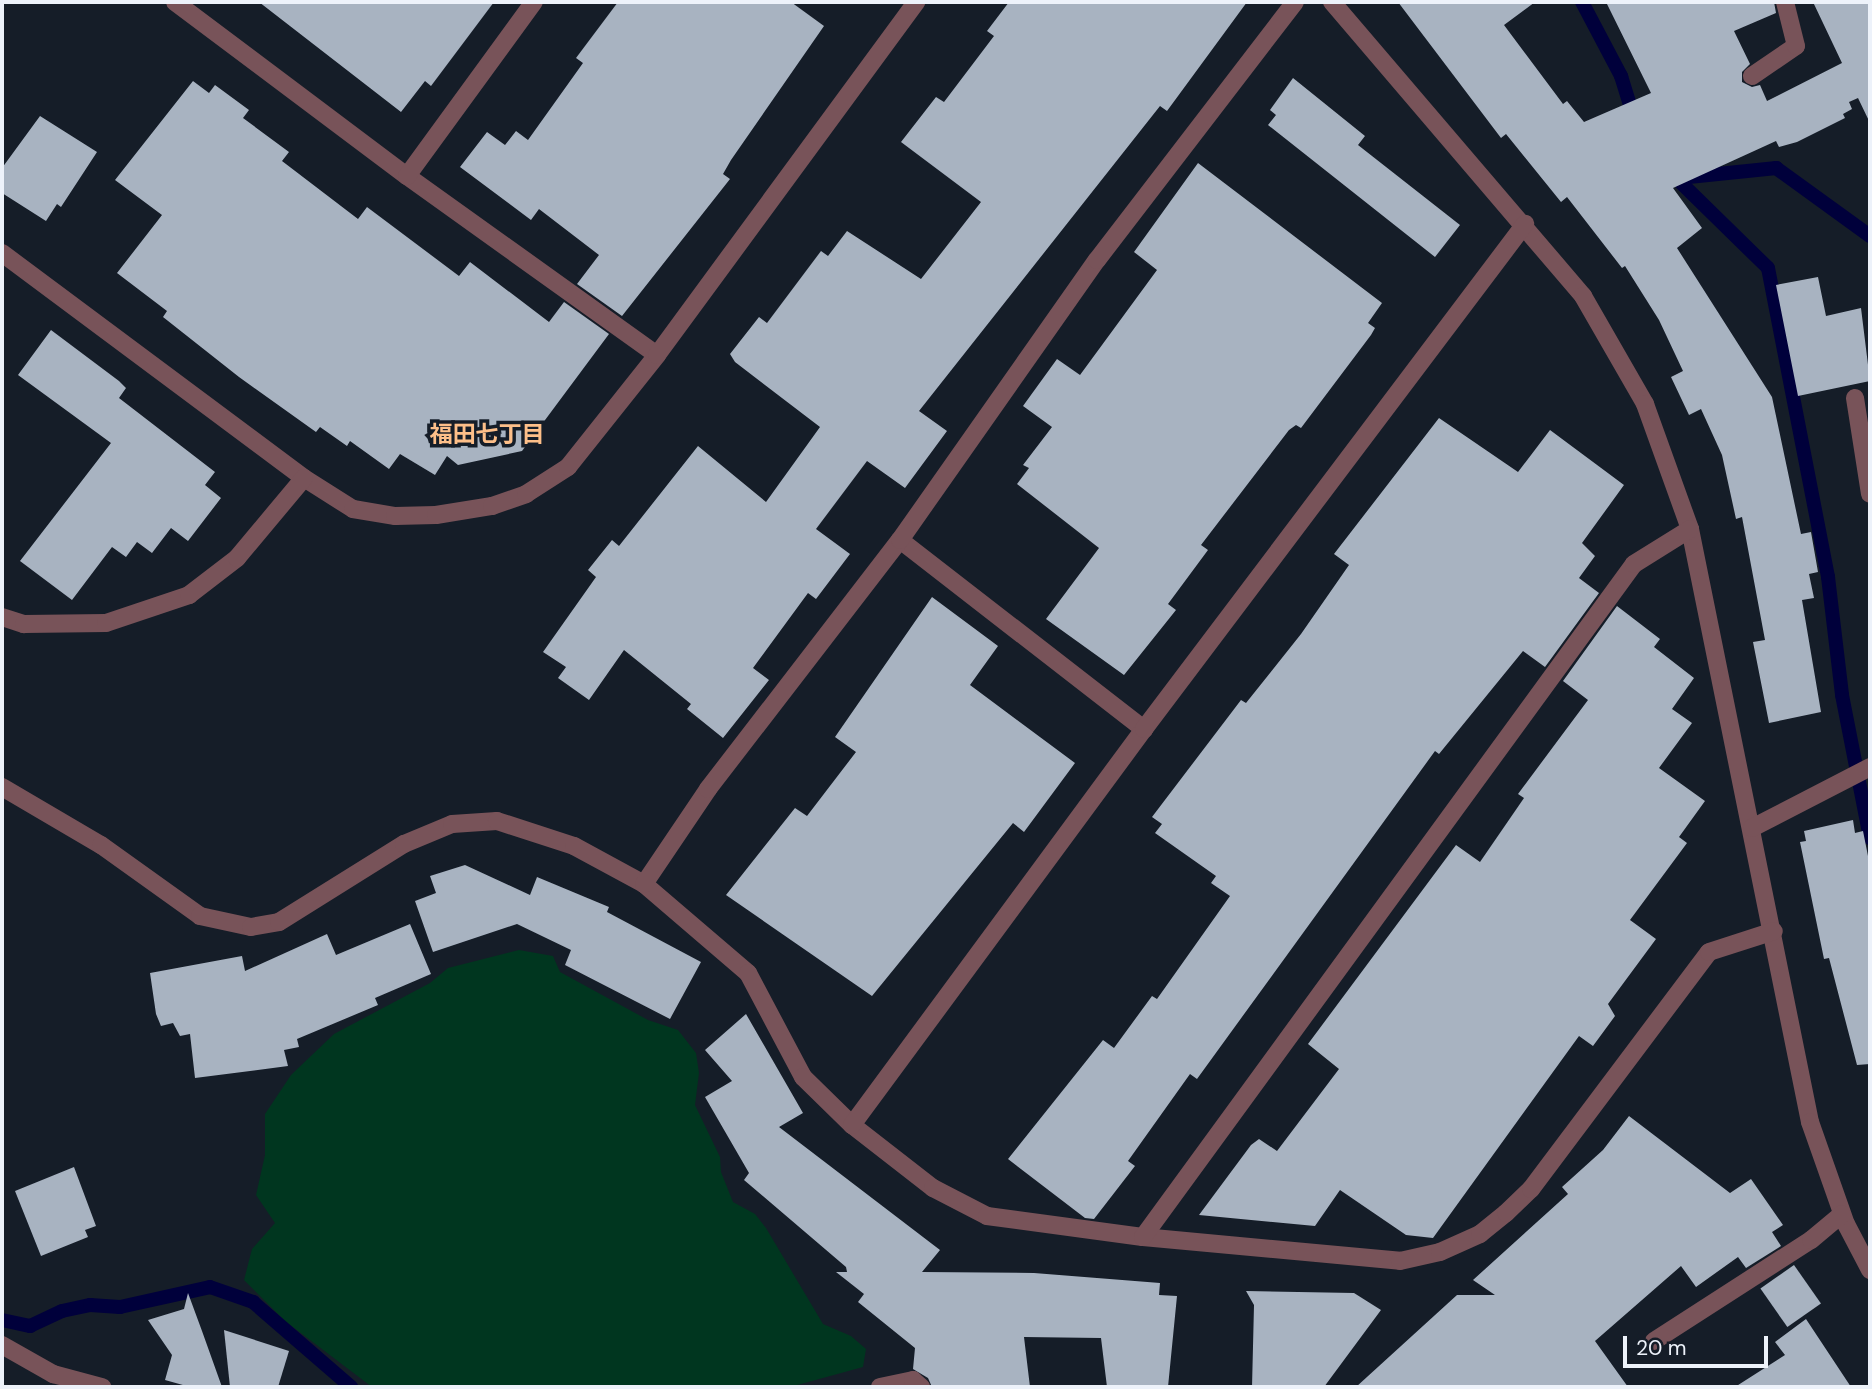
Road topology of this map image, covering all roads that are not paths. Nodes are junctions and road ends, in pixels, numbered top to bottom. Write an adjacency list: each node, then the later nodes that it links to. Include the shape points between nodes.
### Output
1 (176, 2): 8 (street)
2 (534, 2): 8 (street)
3 (916, 2): 11 (street)
4 (1295, 2): 16 (street, via 1097,260)
5 (1332, 2): 9 (street)
6 (1786, 2): 7 (street, via 1796,46)
7 (1752, 76)
8 (407, 176): 11 (street)
9 (1525, 225): 15 (street, via 1609,336 1645,404); 18 (street)
10 (2, 253): 13 (street)
11 (657, 355): 13 (street, via 568,467 526,494 492,506 395,516 353,509)
12 (1855, 398): 14 (street)
13 (304, 478): 17 (street, via 237,558 189,595 106,623 24,624)
14 (1870, 494)
15 (1690, 529): 21 (street); 26 (street, via 1634,564)
16 (900, 540): 18 (street); 22 (street, via 708,789)
17 (2, 617)
18 (1144, 729): 24 (street)
19 (1870, 767): 21 (street)
20 (2, 787): 22 (street, via 102,845 200,916 251,927 279,922 404,844 452,824 497,821 574,846)
21 (1752, 828): 23 (street)
22 (644, 884): 24 (street, via 748,973 803,1077)
23 (1774, 931): 25 (street, via 1810,1122); 26 (street, via 1709,952 1531,1189 1480,1234 1440,1252 1400,1261)
24 (852, 1125): 26 (street, via 933,1188 987,1216)
25 (1842, 1214): 27 (street); 28 (street, via 1811,1240)
26 (1143, 1237)
27 (1870, 1270)
28 (1654, 1341)
29 (2, 1345): 30 (street, via 53,1374)
30 (102, 1387)
31 (880, 1387): 32 (street, via 913,1380)
32 (921, 1387)

